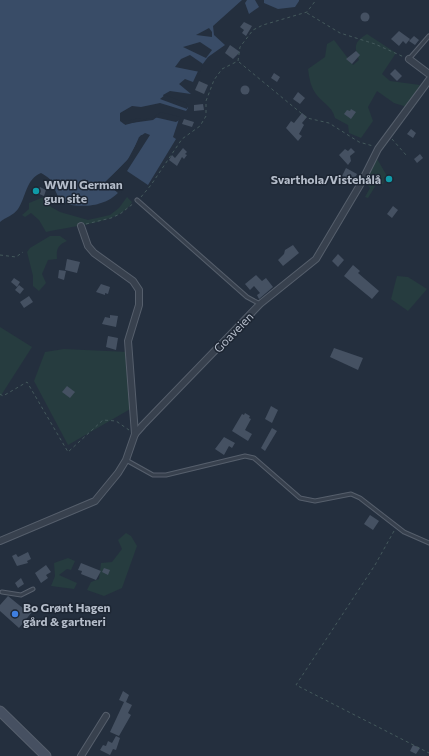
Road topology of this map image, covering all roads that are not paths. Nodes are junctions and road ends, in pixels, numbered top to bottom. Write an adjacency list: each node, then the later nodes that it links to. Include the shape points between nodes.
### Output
1 (429, 36): 2 (lane)
2 (409, 59): 3 (street)
3 (429, 74)
4 (429, 80): 7 (street, Goaveien, via 378,149 362,187 316,259)
5 (137, 200): 7 (lane, via 247,297)
6 (81, 226): 8 (street, via 88,246 94,253 133,281 139,290 139,305 128,341)
7 (260, 304): 8 (street, Goaveien)
8 (135, 434): 9 (street, Goaveien)
9 (126, 460): 10 (street, Goaveien, via 95,501); 11 (lane, via 153,475 166,476 245,456 254,458 300,498 315,501 350,494 360,498 397,527)
10 (0, 541)
11 (429, 543)
12 (33, 589): 13 (lane, via 21,595)
13 (2, 592)
14 (0, 712): 16 (main road)
15 (106, 716): 17 (street)
16 (46, 756)
17 (81, 756)

